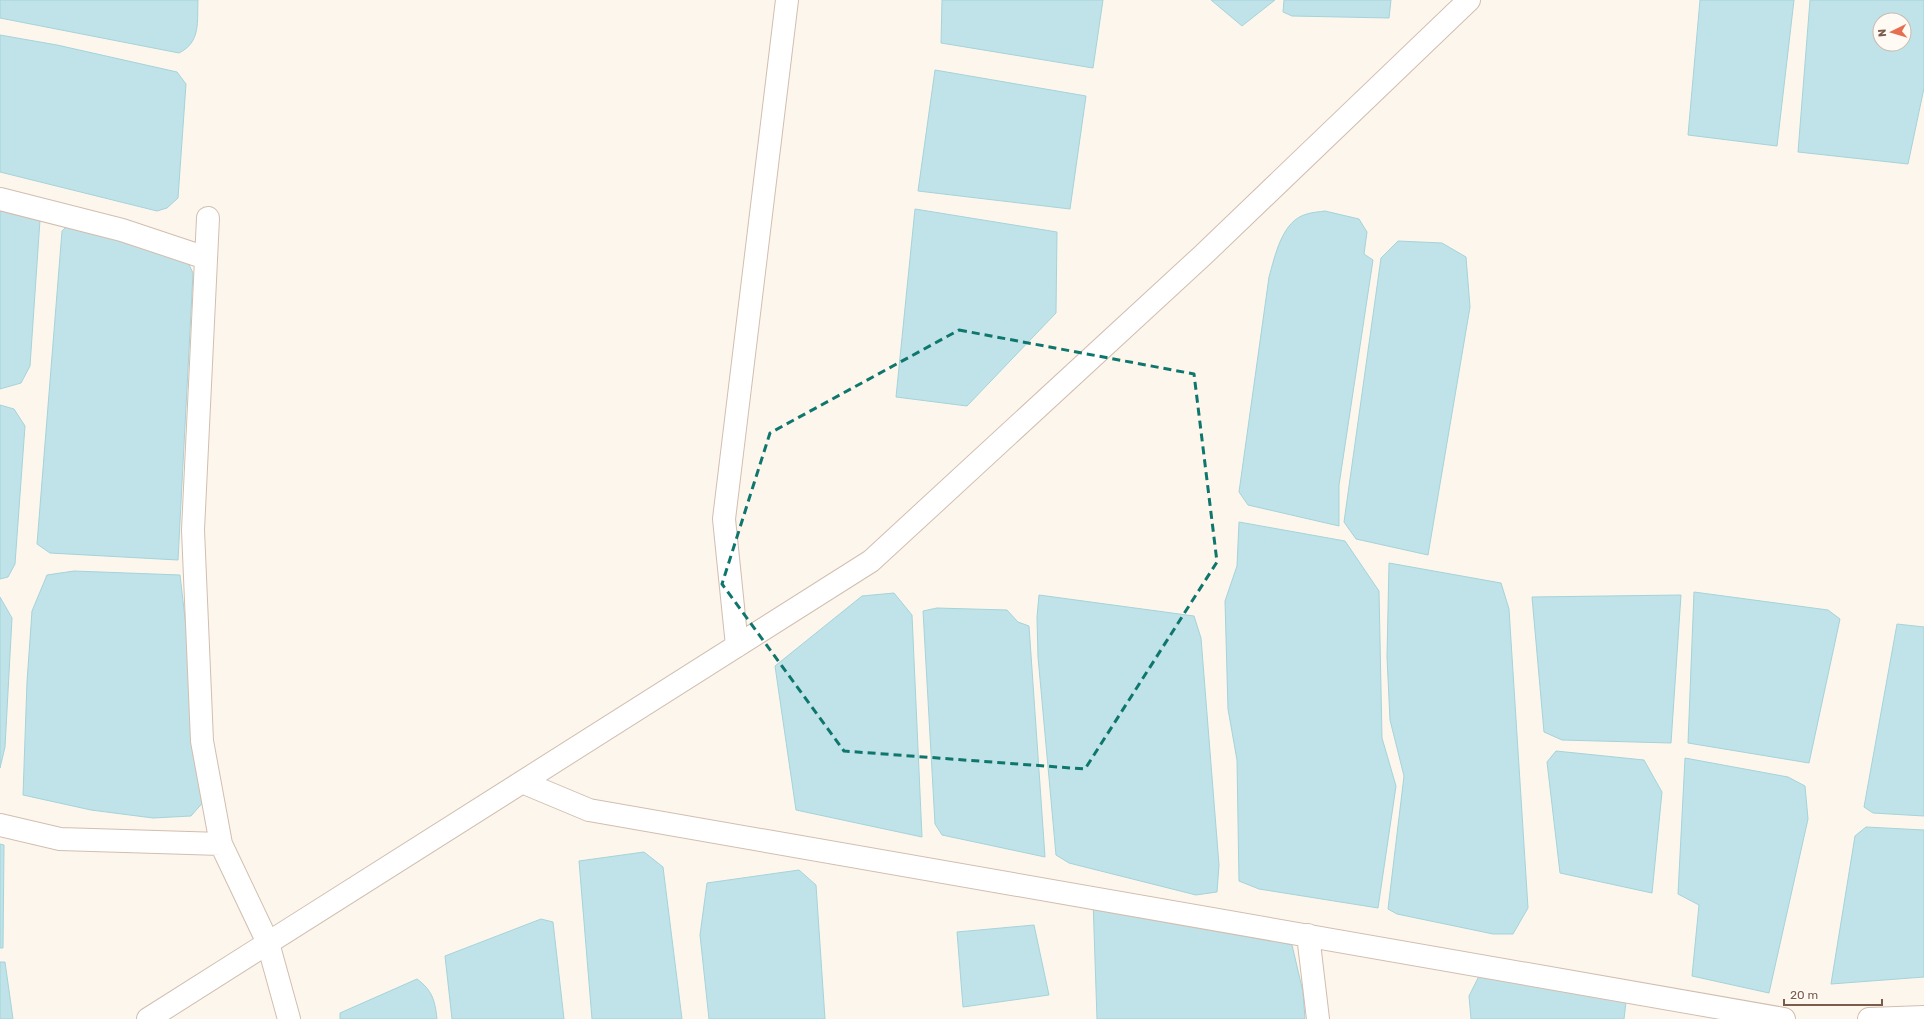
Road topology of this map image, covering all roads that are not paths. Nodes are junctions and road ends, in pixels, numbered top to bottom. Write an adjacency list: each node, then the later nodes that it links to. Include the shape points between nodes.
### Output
1 (787, 0): 6 (street, via 724,519)
2 (1470, 0): 6 (street, via 1202,256 871,561)
3 (0, 199): 5 (street, via 122,230)
4 (208, 218): 5 (street)
5 (206, 258): 9 (street, via 193,530 202,740)
6 (737, 646): 7 (street)
7 (522, 782): 10 (street, via 589,810); 11 (street)
8 (0, 825): 9 (street, via 60,838)
9 (221, 844): 11 (street)
10 (1308, 935): 15 (street); 16 (street)
11 (268, 943): 13 (street); 14 (street)
12 (1924, 1017): 17 (street)
13 (148, 1019)
14 (289, 1019)
15 (1318, 1019)
16 (1784, 1019)
17 (1869, 1019)

